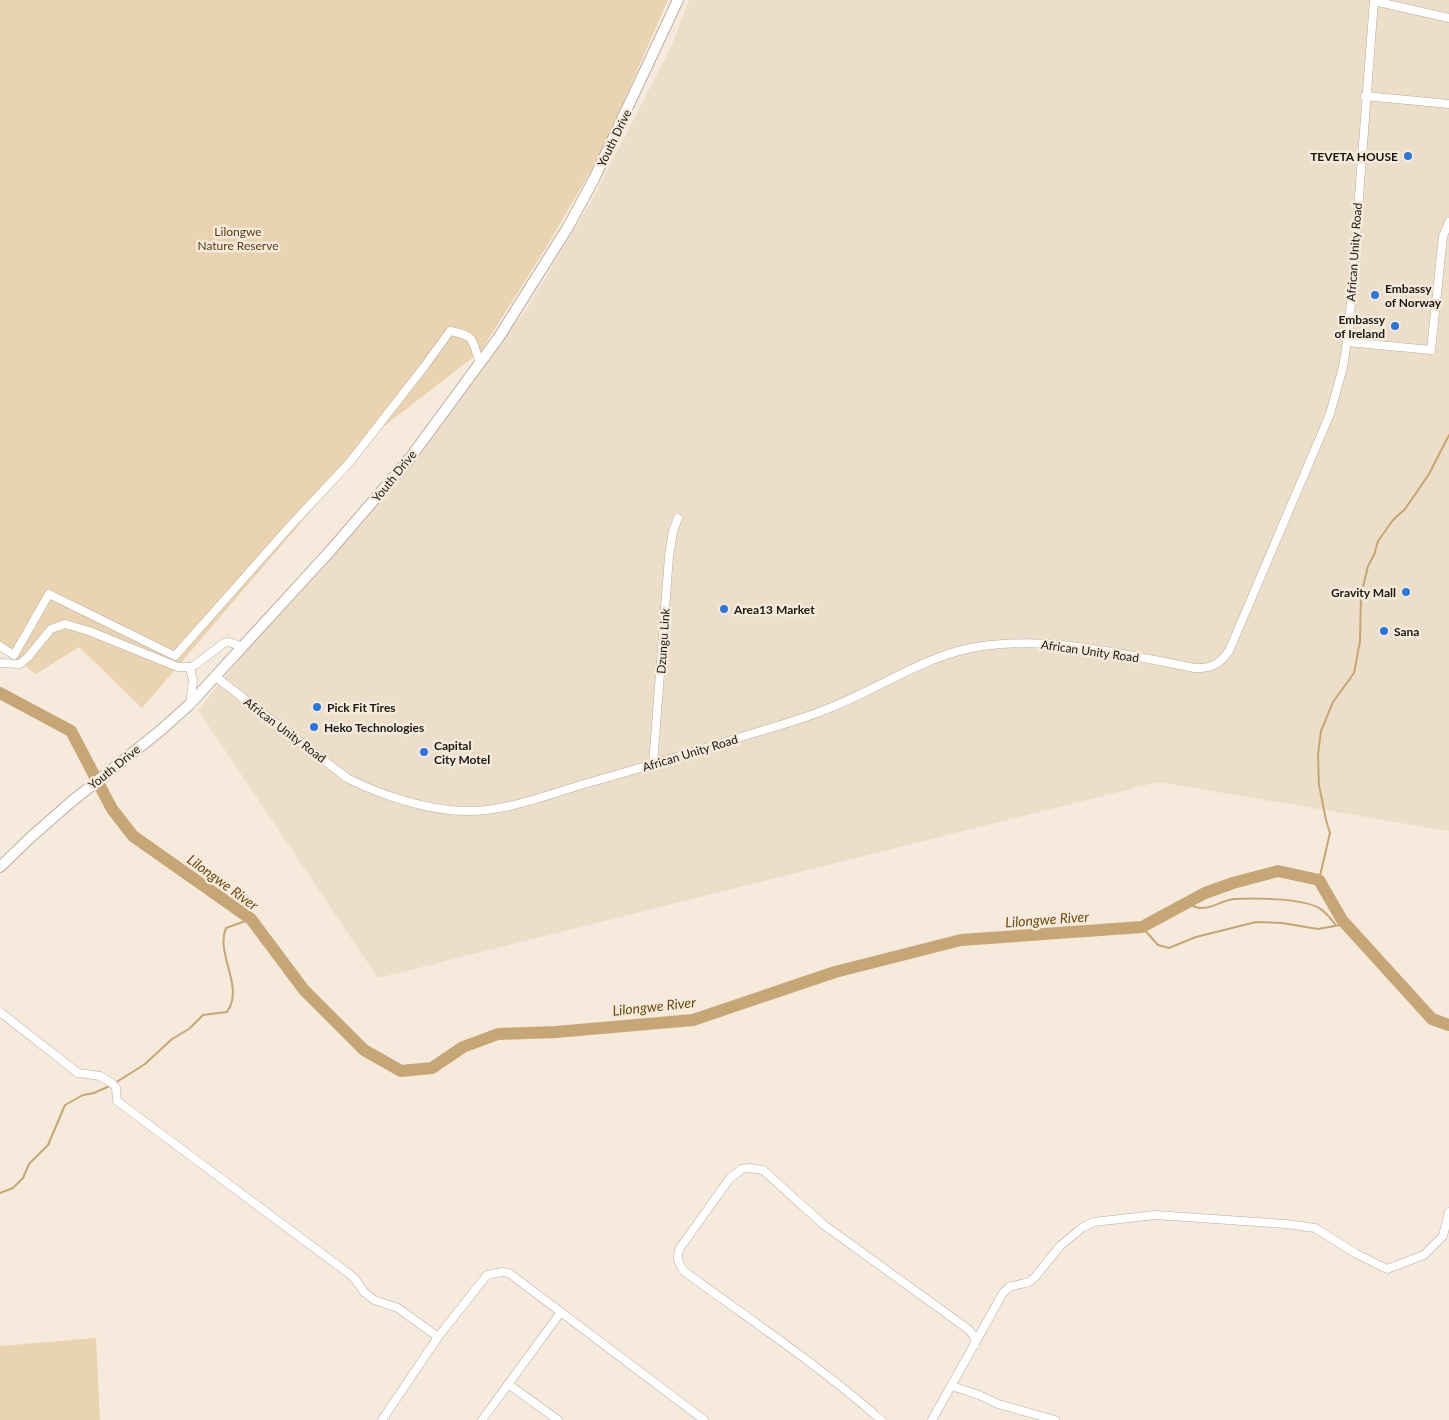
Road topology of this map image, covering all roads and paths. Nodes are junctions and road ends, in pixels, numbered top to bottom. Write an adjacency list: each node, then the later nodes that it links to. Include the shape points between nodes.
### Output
1 (678, 0): 8 (street, Youth Drive, via 568,227)
2 (1374, 0): 3 (street); 4 (street, African Unity Road)
3 (1449, 18)
4 (1366, 96): 5 (street); 7 (street, African Unity Road)
5 (1449, 104)
6 (1449, 222): 7 (street, via 1443,236 1431,350)
7 (1347, 342): 16 (street, African Unity Road, via 1330,414 1229,651 1216,665 1195,668 1054,644 971,648 937,658 811,715)
8 (480, 363): 10 (street, via 470,337 450,331 349,463 175,656 49,594 14,655); 11 (street, Youth Drive, via 384,490)
9 (678, 518): 16 (street, Dzungu Link, via 669,556)
10 (0, 646)
11 (243, 647): 13 (street, via 224,643); 14 (street, Youth Drive)
12 (0, 663): 13 (street, via 20,664 51,629 65,624 171,665)
13 (190, 667): 15 (street, via 193,680)
14 (216, 677): 15 (street, Youth Drive); 16 (street, African Unity Road, via 348,778 378,793 437,808 466,812 499,808)
15 (190, 704): 17 (street, Youth Drive, via 71,802)
16 (654, 764)
17 (0, 867)
18 (0, 1012): 21 (street, via 78,1073 100,1076 113,1084 117,1101 348,1273 374,1300 398,1308)
19 (1449, 1212): 22 (street, via 1443,1236 1424,1255 1387,1269 1355,1254 1315,1228 1155,1215 1094,1222 1060,1246 1029,1282 1015,1285 1003,1293)
20 (561, 1312): 21 (street, via 508,1273 493,1273); 23 (street); 28 (street)
21 (438, 1337): 25 (street)
22 (975, 1344): 24 (street); 29 (street, via 968,1329 824,1225 763,1170 749,1168 735,1173 680,1248 680,1266 840,1384)
23 (508, 1384): 26 (street); 27 (street)
24 (952, 1386): 30 (street); 31 (street, via 998,1404)
25 (382, 1420)
26 (482, 1420)
27 (558, 1420)
28 (704, 1420)
29 (881, 1420)
30 (932, 1420)
31 (1055, 1420)

